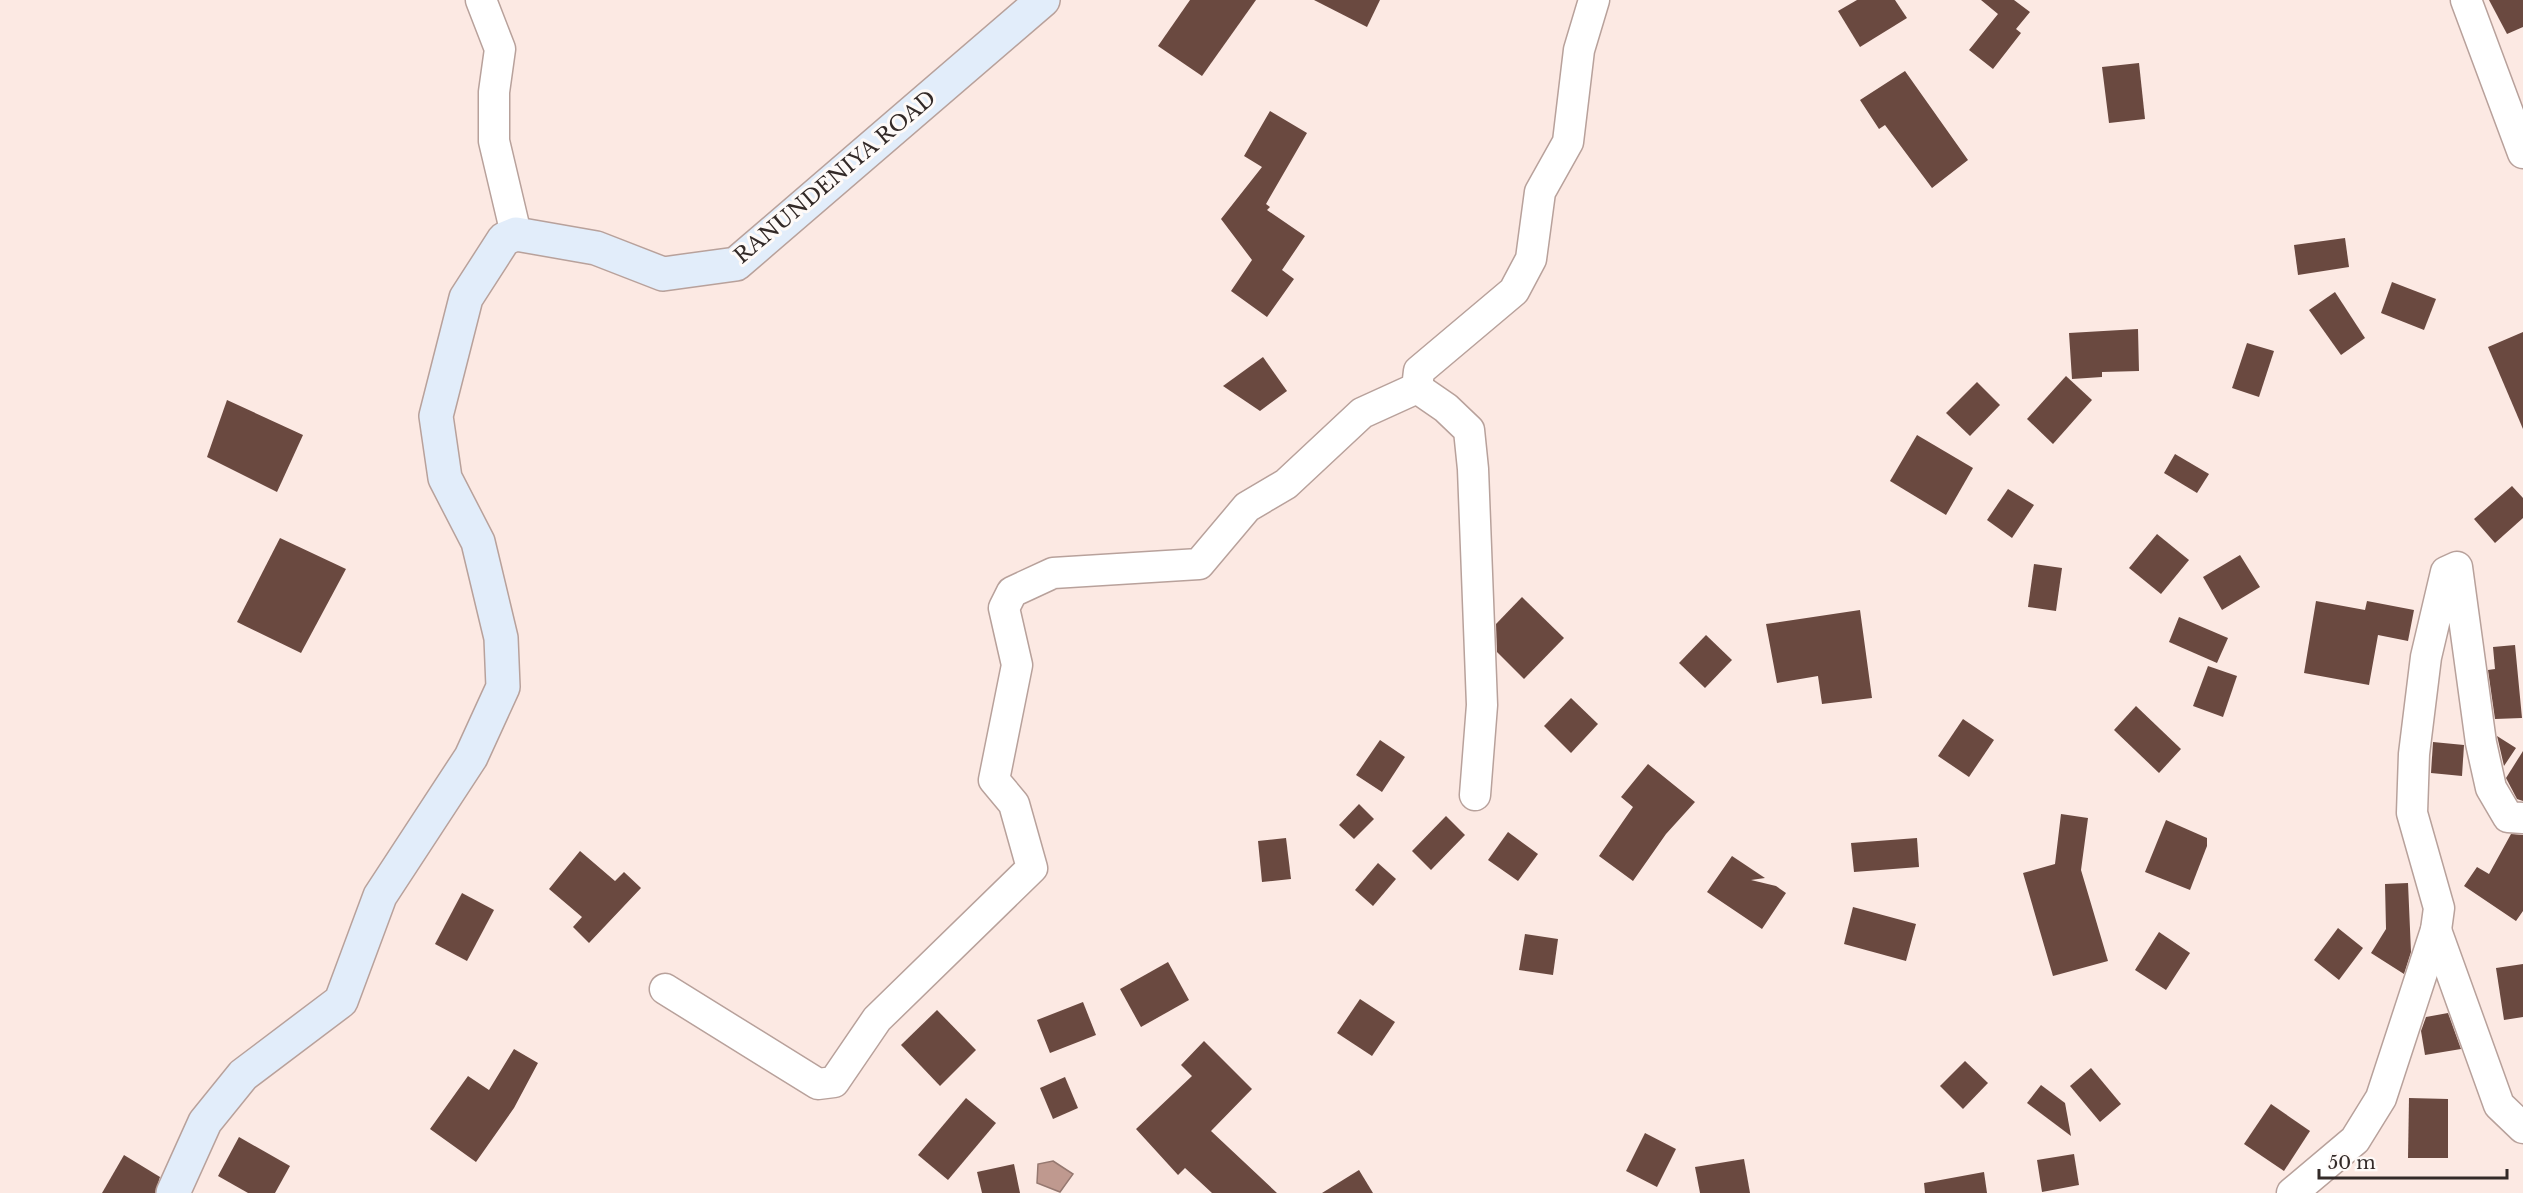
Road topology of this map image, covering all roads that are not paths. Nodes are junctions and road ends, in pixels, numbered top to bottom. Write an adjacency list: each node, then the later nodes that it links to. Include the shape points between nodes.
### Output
1 (481, 0): 6 (street, via 500,49 494,92 494,141)
2 (1043, 0): 6 (main road, RANUNDENIYA ROAD, via 736,264 663,274 596,248)
3 (1594, 0): 7 (street, via 1579,50 1568,142 1540,192 1531,259 1514,291 1419,371)
4 (2466, 0): 5 (street)
5 (2522, 150)
6 (516, 234): 13 (main road, via 504,239 466,298 436,416 445,478 478,542 501,638 502,687 471,757 380,896 341,1001 243,1075 205,1122)
7 (1417, 388): 8 (street, via 1469,430 1482,705); 11 (street, via 1362,413 1286,484 1247,507 1199,564 1053,573 1012,592 1004,608 1017,665 994,780 1014,804 1032,868 877,1019 834,1082 819,1084)
8 (1475, 795)
9 (2523, 818): 10 (street, via 2508,817 2491,788 2481,743 2457,567 2446,572 2426,657 2414,754 2412,813 2439,908)
10 (2436, 930): 12 (street, via 2499,1106); 14 (street, via 2381,1098 2355,1140)
11 (665, 989)
12 (2523, 1128)
13 (174, 1193)
14 (2292, 1193)

